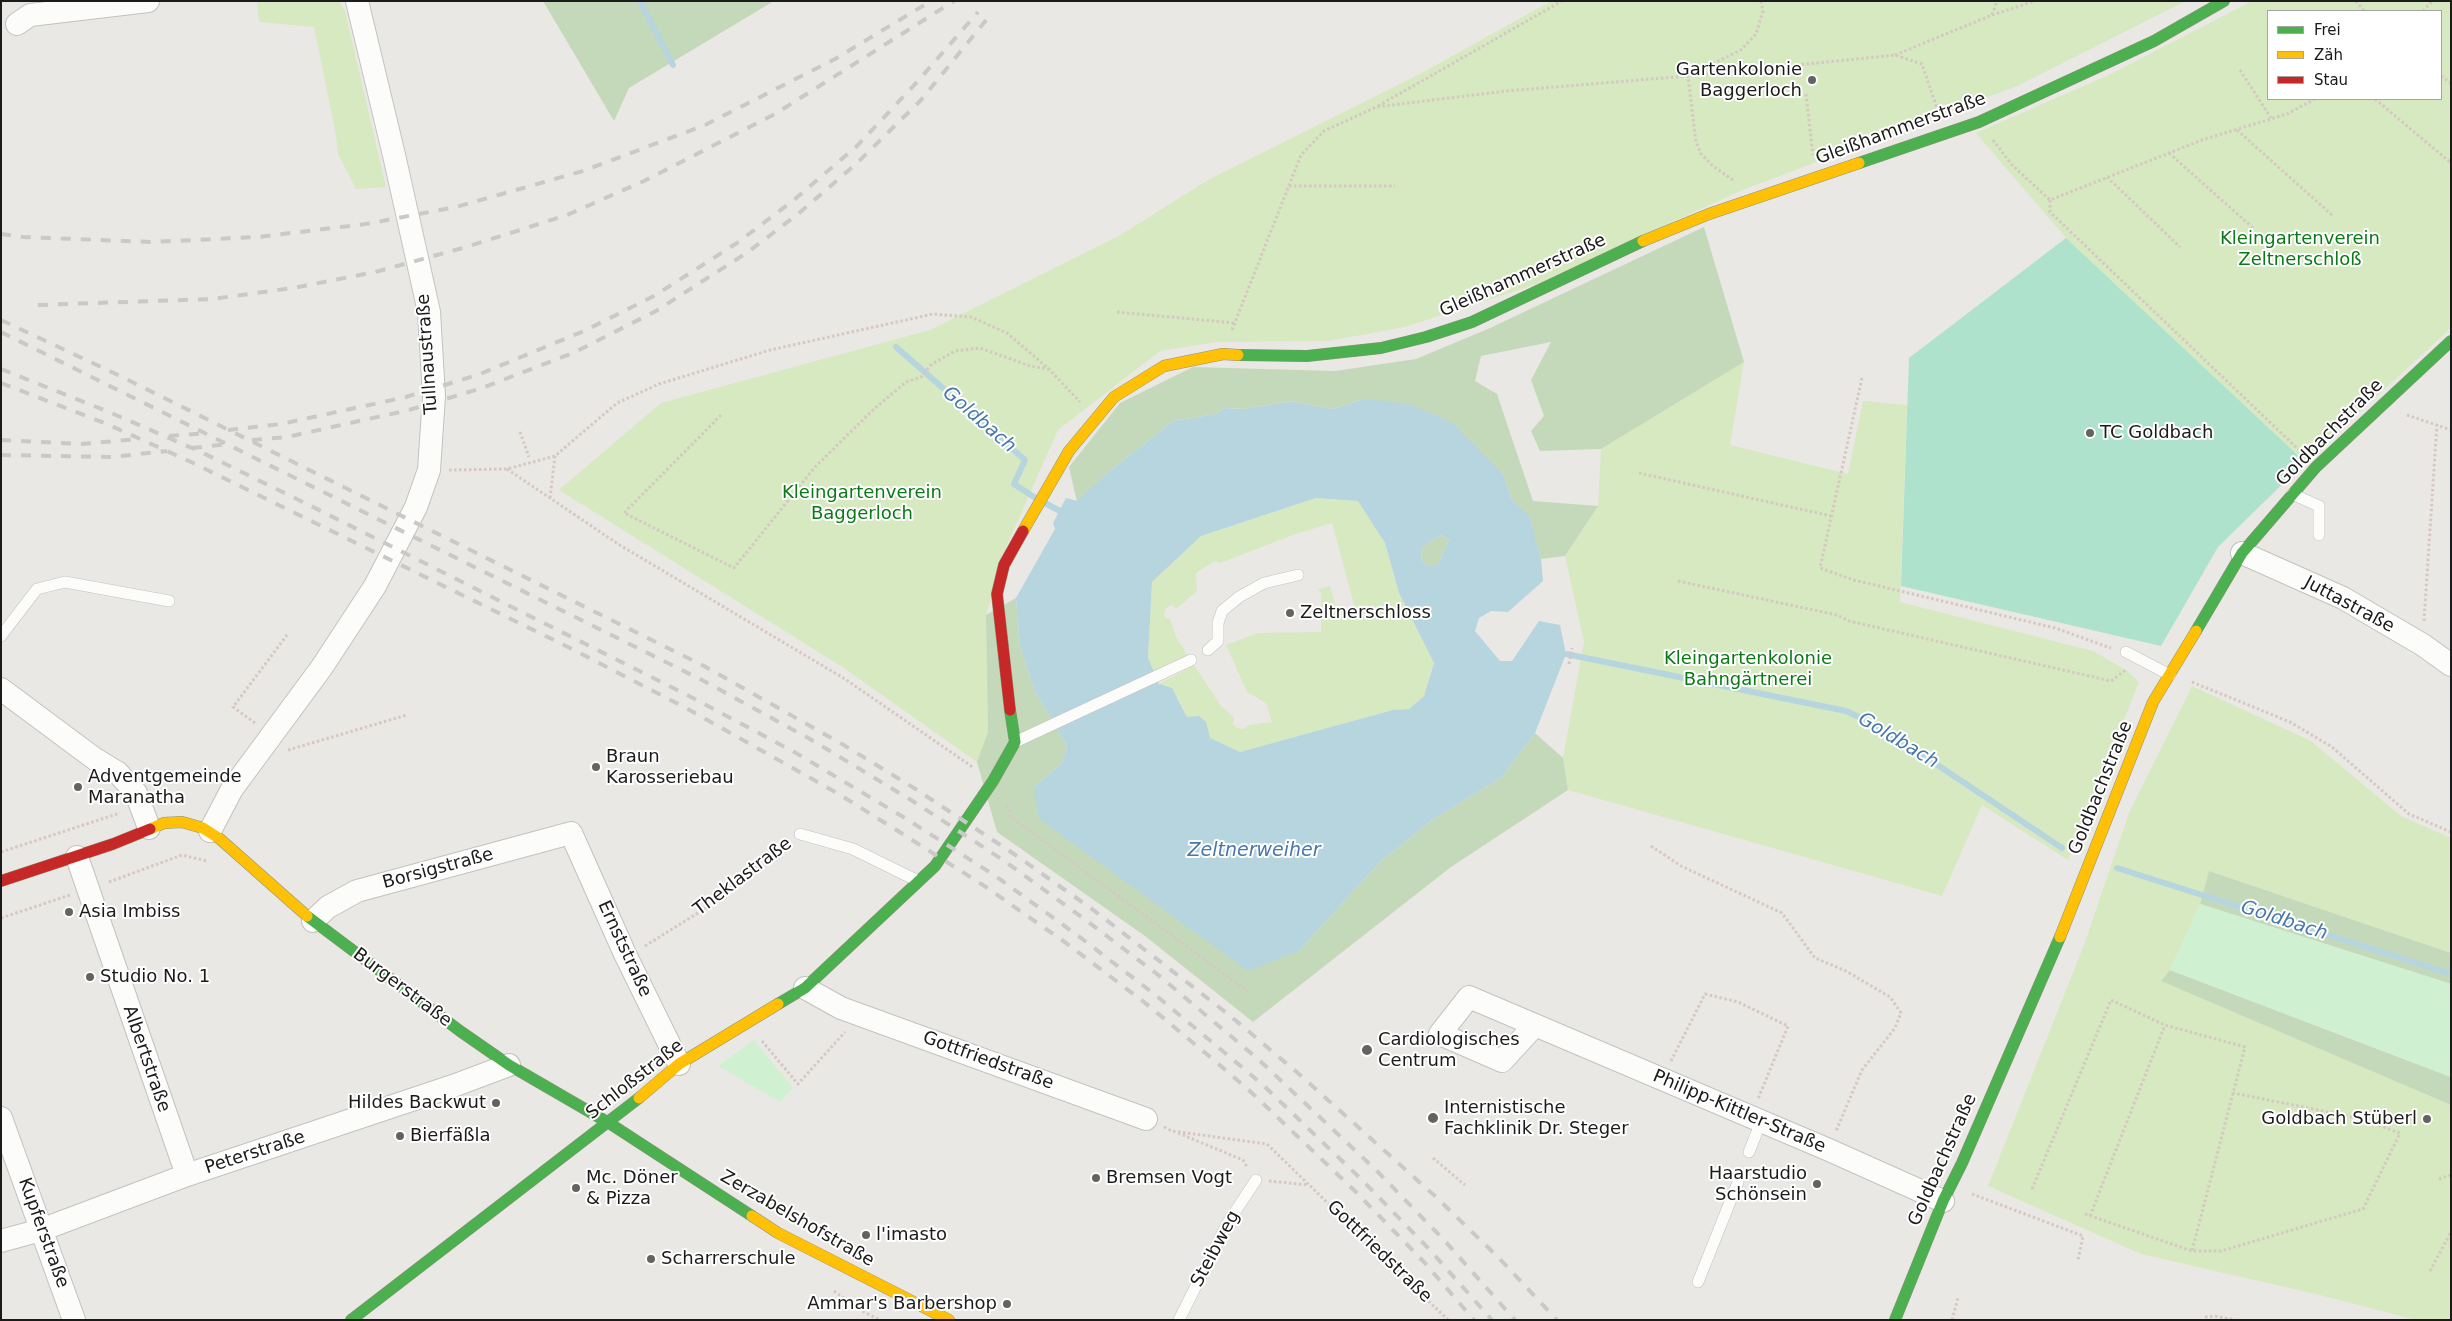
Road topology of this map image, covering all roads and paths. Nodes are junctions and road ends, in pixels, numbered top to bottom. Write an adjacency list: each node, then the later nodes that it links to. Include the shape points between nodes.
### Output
1 (148, 1): 9 (street, via 30,16)
2 (357, 1): 47 (street, Tullnaustraße, via 429,312 434,396)
3 (1562, 1): 16 (path)
4 (1761, 1): 12 (path, via 1756,34 1741,50)
5 (1997, 1): 8 (path)
6 (2034, 1): 8 (path)
7 (2224, 1): 18 (street, Gleißhammerstraße, via 2154,41)
8 (1992, 15): 10 (path)
9 (17, 24)
10 (1895, 54): 12 (path); 20 (path, via 1922,64)
11 (2240, 70): 17 (path)
12 (1688, 76): 16 (path, via 1506,91); 28 (path, via 1696,142 1701,154 1734,181)
13 (1806, 94): 22 (path)
14 (2314, 100): 17 (path, via 2287,114)
15 (2376, 100): 23 (path)
16 (1376, 107): 25 (path, via 1324,131 1301,155)
17 (2270, 118): 19 (path)
18 (1980, 122): 20 (street, Gleißhammerstraße); 27 (path, via 2012,165)
19 (2237, 129): 21 (path); 29 (path)
20 (1944, 134): 28 (street, Gleißhammerstraße)
21 (2169, 153): 24 (path); 30 (path)
22 (1813, 157)
23 (2451, 163)
24 (2106, 177): 27 (path); 31 (path)
25 (1289, 186): 26 (path); 33 (path)
26 (1395, 186)
27 (2050, 200): 46 (path, via 2050,212)
28 (1744, 203): 35 (street, Gleißhammerstraße, via 1646,240 1472,322 1426,338 1381,348 1307,356)
29 (2332, 215)
30 (2254, 229)
31 (2180, 247)
32 (1117, 312): 33 (path)
33 (1235, 323): 35 (path)
34 (2451, 341): 38 (street, Goldbachstraße)
35 (1223, 354): 40 (street, Gleißhammerstraße, via 1164,366 1114,396)
36 (1049, 369): 39 (path, via 1030,366 980,348 955,351 932,364 921,376 906,382 874,409 815,467 734,568 624,513); 40 (path, via 1081,404); 44 (path, via 1007,333 971,317 933,314 770,350 658,384 617,403)
37 (1862, 378): 52 (path)
38 (2380, 407): 41 (path); 46 (street, Goldbachstraße)
39 (721, 414)
40 (1098, 416): 71 (street, Gleißhammerstraße, via 1069,451 1004,566 997,594 1002,660)
41 (2437, 424): 42 (path); 60 (path)
42 (2451, 430)
43 (520, 432): 45 (path)
44 (555, 456): 48 (path); 51 (path)
45 (529, 457)
46 (2316, 467): 50 (street, Goldbachstraße)
47 (429, 470): 48 (path); 72 (street, Tullnaustraße, via 416,507 375,586)
48 (507, 470): 51 (path)
49 (1639, 473): 52 (path)
50 (2292, 494): 53 (lane, via 2319,506); 54 (street, Goldbachstraße)
51 (550, 498): 73 (path, via 618,544 845,679)
52 (1832, 516): 63 (path, via 1820,568 1854,580 2055,628)
53 (2319, 535)
54 (2242, 553): 60 (street, Juttastraße, via 2343,598); 68 (street, Goldbachstraße)
55 (1298, 575): 62 (lane, via 1264,583 1222,611 1218,641)
56 (1678, 581): 64 (path, via 1837,614 1849,621 2111,681)
57 (169, 601): 59 (lane, via 65,582 37,589)
58 (287, 635): 72 (path, via 233,708)
59 (1, 636)
60 (2423, 645): 67 (street, Juttastraße)
61 (1572, 648): 66 (path)
62 (1208, 650)
63 (2126, 652): 64 (lane)
64 (2138, 658): 68 (lane)
65 (1191, 660): 71 (lane)
66 (1570, 664)
67 (2451, 665)
68 (2170, 675): 77 (path, via 2290,722 2332,747 2409,814); 114 (street, Goldbachstraße, via 2153,702 2061,934)
69 (1, 689): 74 (street, via 118,773 136,793)
70 (407, 716): 72 (path)
71 (1015, 742): 73 (street)
72 (277, 743): 75 (street, Tullnaustraße, via 232,789)
73 (993, 781): 83 (street, Schloßstraße, via 935,866); 89 (path, via 999,786 1011,817)
74 (149, 828): 75 (street, via 182,822); 80 (street)
75 (210, 831): 86 (street, Burgerstraße)
76 (571, 832): 86 (street, Borsigstraße, via 357,891 328,907); 87 (street, Ernststraße)
77 (2451, 832)
78 (800, 834): 83 (lane, Theklastraße, via 853,849); 87 (path, Theklastraße, via 717,901 644,947)
79 (1651, 846): 103 (path, via 1680,866 1782,913 1816,958 1890,997 1901,1013 1895,1028 1862,1070)
80 (77, 857): 82 (street); 84 (street, Albertstraße)
81 (209, 862): 84 (path, via 182,855)
82 (1, 881)
83 (920, 881): 88 (street, Schloßstraße)
84 (88, 889): 85 (path); 106 (street, Albertstraße)
85 (1, 918)
86 (313, 921): 95 (street, Burgerstraße)
87 (625, 954): 94 (street, Ernststraße)
88 (805, 988): 90 (street, Gottfriedstraße); 91 (street, Schloßstraße)
89 (1250, 993)
90 (860, 1015): 91 (path, via 798,1084); 99 (street, Gottfriedstraße)
91 (747, 1023): 94 (street, Schloßstraße)
92 (1535, 1025): 96 (street, Philipp-Kittler-Straße)
93 (2165, 1025): 97 (path, via 2245,1047); 113 (path, via 2111,1000); 116 (path)
94 (679, 1064): 101 (street, Schloßstraße)
95 (509, 1065): 101 (street, Burgerstraße); 106 (street, Peterstraße)
96 (1662, 1079): 100 (street, Philipp-Kittler-Straße); 100 (path, via 1705,994 1738,1002 1788,1026)
97 (2233, 1093): 120 (path); 120 (path, via 2359,1118 2400,1133 2363,1210 2221,1251)
98 (1, 1118): 117 (street, Kupferstraße)
99 (1146, 1119): 102 (path, Gottfriedstraße)
100 (1755, 1120): 103 (street, Philipp-Kittler-Straße); 104 (lane)
101 (609, 1123): 125 (street, Zerzabelshofstraße, via 778,1233); 128 (street, Schloßstraße)
102 (1172, 1131): 109 (path, Gottfriedstraße, via 1243,1160); 111 (path, Gottfriedstraße, via 1267,1144)
103 (1828, 1150): 114 (street, Philipp-Kittler-Straße)
104 (1750, 1152)
105 (1434, 1158): 112 (path)
106 (187, 1175): 117 (street, Peterstraße)
107 (2451, 1175): 108 (path)
108 (2439, 1179)
109 (1256, 1180): 111 (path); 130 (lane, Steibweg, via 1227,1224)
110 (1738, 1182): 123 (lane)
111 (1309, 1185): 131 (path, Gottfriedstraße)
112 (1465, 1185)
113 (2032, 1189)
114 (1947, 1193): 121 (path, via 2083,1236); 132 (street, Goldbachstraße)
115 (2085, 1214): 116 (path)
116 (2090, 1216): 120 (path)
117 (41, 1230): 119 (street, Peterstraße); 127 (street, Kupferstraße)
118 (2451, 1232): 122 (path)
119 (1, 1241)
120 (2192, 1251)
121 (2078, 1260)
122 (2430, 1271)
123 (1698, 1282)
124 (1958, 1298): 133 (path)
125 (922, 1314): 129 (street, Zerzabelshofstraße)
126 (2205, 1317): 134 (path)
127 (74, 1320)
128 (351, 1320)
129 (948, 1320)
130 (1180, 1320)
131 (1448, 1320)
132 (1894, 1320)
133 (1952, 1320)
134 (2235, 1320)

